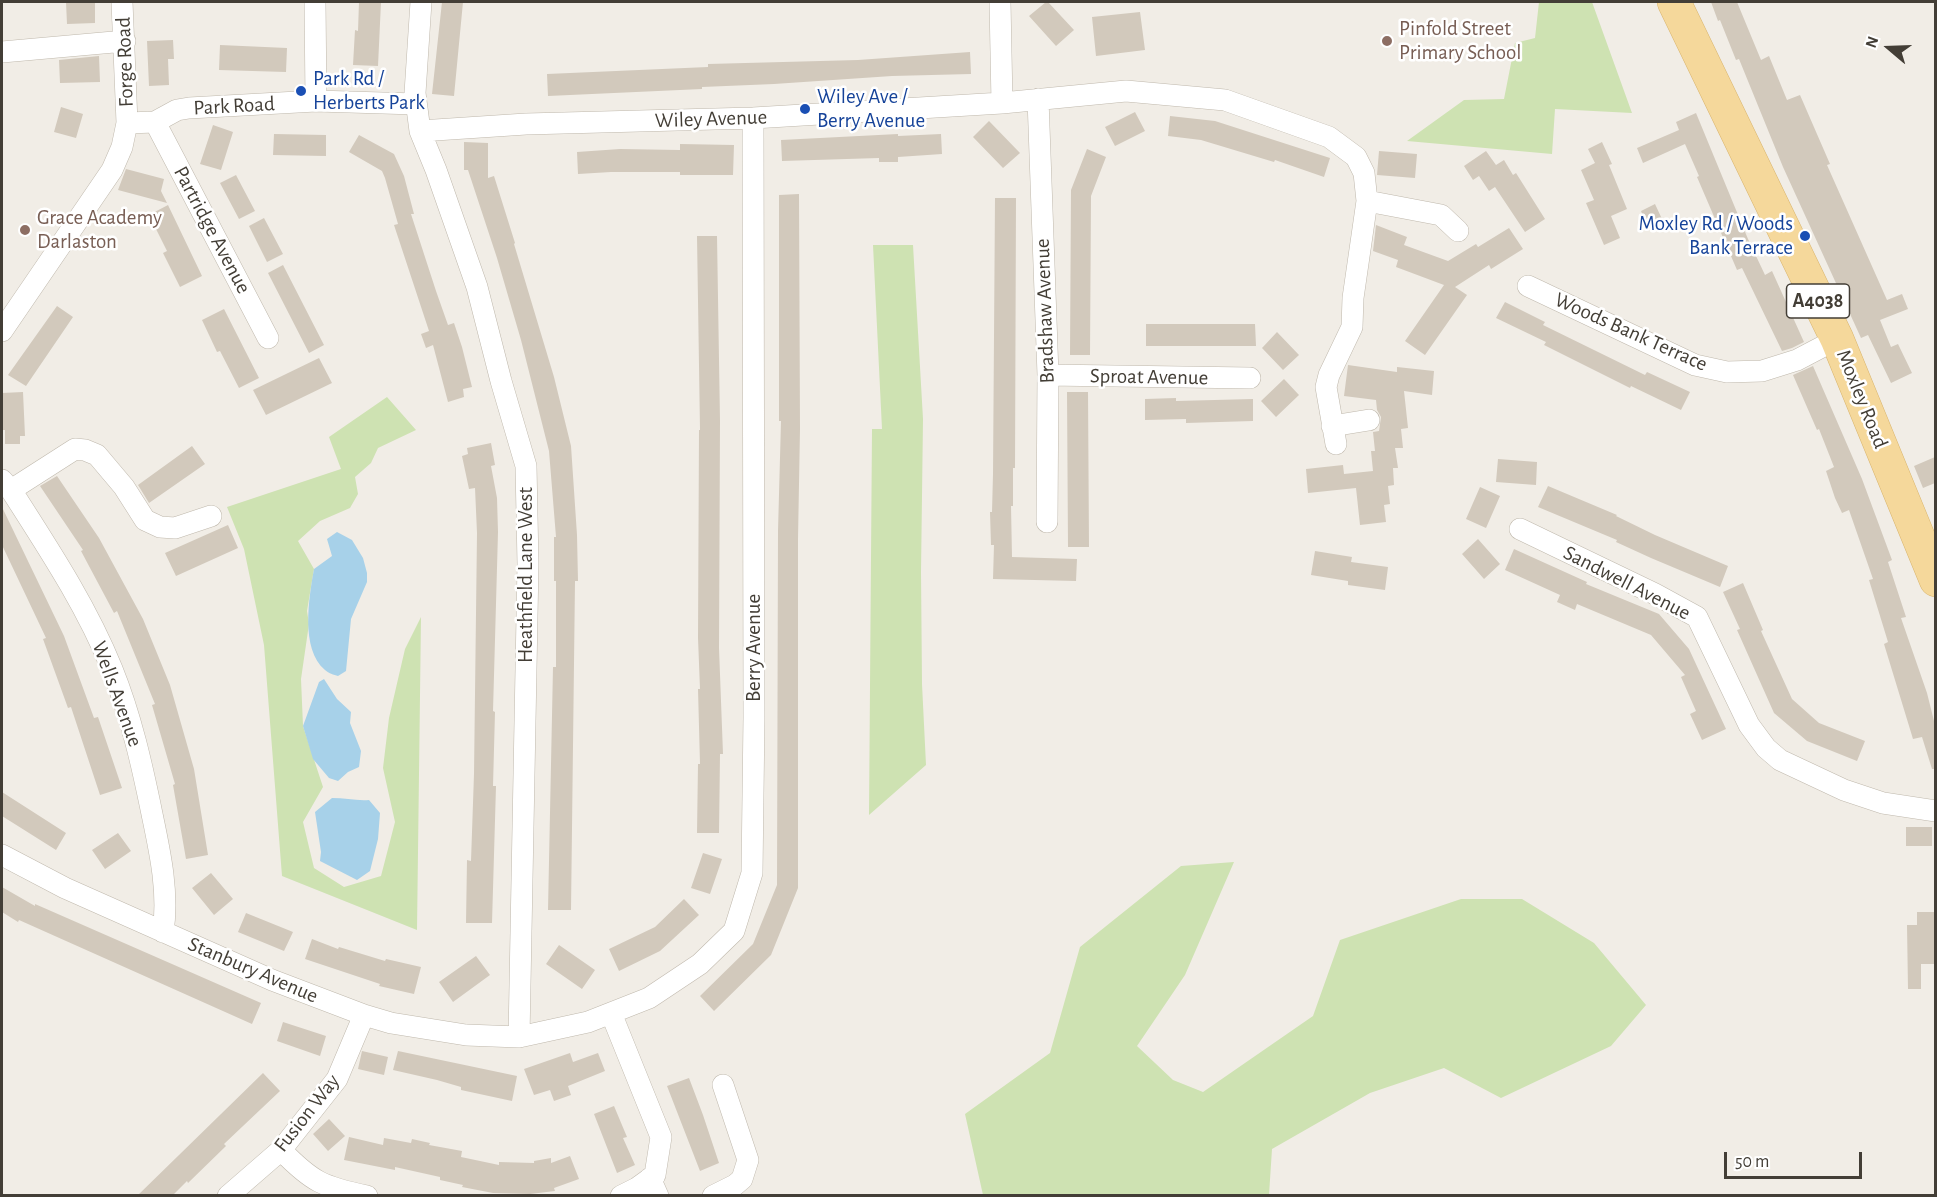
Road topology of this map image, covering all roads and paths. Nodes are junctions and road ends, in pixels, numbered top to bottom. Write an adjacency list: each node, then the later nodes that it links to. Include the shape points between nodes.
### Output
1 (122, 2): 6 (street, Forge Road)
2 (315, 2): 9 (street)
3 (421, 2): 11 (street, Heathfield Lane West)
4 (1000, 2): 10 (street)
5 (1680, 10): 21 (main road, Moxley Road / A4038)
6 (125, 41): 7 (street); 14 (street, Forge Road)
7 (2, 52)
8 (1038, 99): 10 (street, Wiley Avenue); 16 (street, Wiley Avenue, via 1125,91 1225,100 1329,136 1356,157 1364,173); 22 (street, Bradshaw Avenue)
9 (316, 101): 11 (street, Park Road); 13 (street, Park Road, via 189,108)
10 (1002, 103): 12 (street, Wiley Avenue)
11 (416, 104): 15 (street, Heathfield Lane West)
12 (753, 118): 15 (street, Wiley Avenue); 33 (street, Berry Avenue, via 752,873 734,931 700,964 649,998)
13 (155, 122): 14 (street, Park Road); 20 (street, Partridge Avenue)
14 (127, 123): 19 (street, Forge Road, via 112,170)
15 (420, 131): 35 (street, Heathfield Lane West, via 477,287 526,466 528,564)
16 (1366, 201): 17 (street, via 1441,215); 24 (street, Wiley Avenue, via 1352,327 1326,387 1334,435)
17 (1458, 231)
18 (1528, 286): 21 (street, Woods Bank Terrace, via 1695,365 1728,372 1762,371 1789,363)
19 (2, 331)
20 (268, 338)
21 (1837, 339): 29 (main road, Moxley Road / A4038)
22 (1048, 375): 23 (street, Sproat Avenue); 27 (street, Bradshaw Avenue)
23 (1250, 378)
24 (1369, 420)
25 (6, 485): 26 (street, via 75,449 85,450 97,455 145,520 175,528); 32 (street, Wells Avenue, via 67,578 112,670 139,749 160,853 166,913)
26 (210, 516)
27 (1047, 522)
28 (1520, 529): 30 (street, Sandwell Avenue, via 1697,617 1749,725 1780,760 1873,800)
29 (1935, 580)
30 (1935, 811)
31 (2, 855): 32 (street, Stanbury Avenue)
32 (163, 932): 34 (street, Stanbury Avenue)
33 (611, 1013): 35 (street, Berry Avenue, via 588,1022); 38 (street, via 662,1137)
34 (364, 1015): 35 (street, Stanbury Avenue, via 466,1035); 37 (street, Fusion Way, via 337,1079)
35 (519, 1036)
36 (723, 1086): 42 (street, via 748,1160 742,1179)
37 (280, 1150): 39 (street, Fusion Way); 40 (street, via 302,1173 319,1183)
38 (654, 1187): 41 (street, via 637,1188)
39 (228, 1196)
40 (367, 1196)
41 (621, 1196)
42 (713, 1196)

